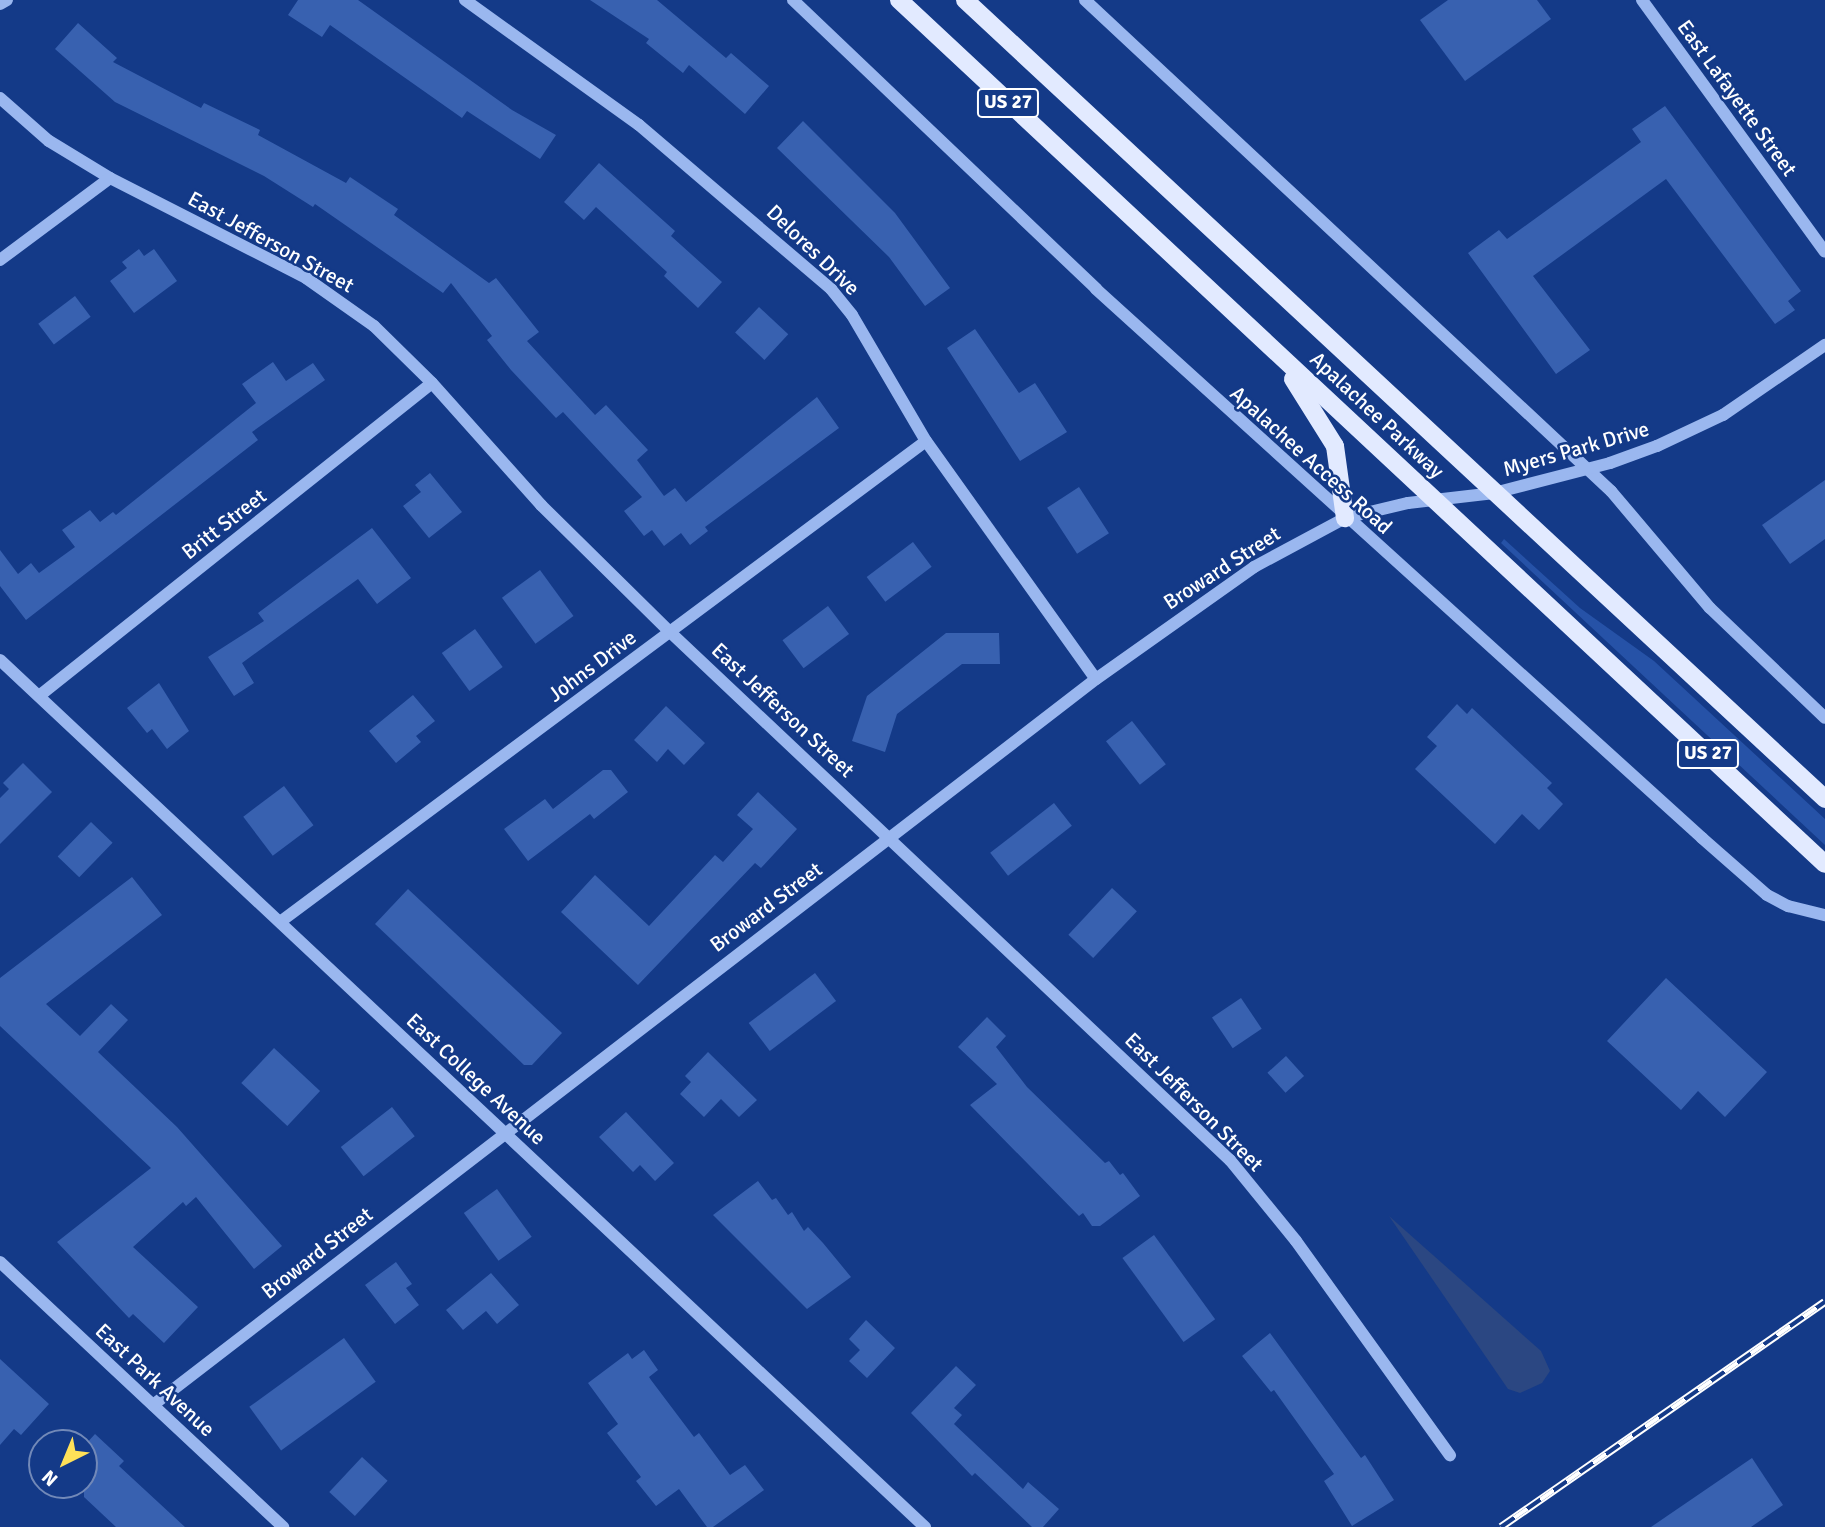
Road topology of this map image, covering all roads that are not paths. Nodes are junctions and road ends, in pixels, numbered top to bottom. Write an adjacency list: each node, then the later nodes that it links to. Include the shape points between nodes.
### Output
1 (7, 0): 8 (street)
2 (465, 0): 16 (street, Delores Drive, via 639,125 822,281 852,315)
3 (793, 0): 20 (street, Apalachee Access Road)
4 (899, 0): 13 (main road, Apalachee Parkway / US 27)
5 (965, 0): 18 (main road, Apalachee Parkway / US 27)
6 (1085, 0): 17 (street)
7 (1643, 0): 11 (street, East Lafayette Street)
8 (0, 4)
9 (0, 98): 10 (street, East Jefferson Street, via 49,141)
10 (110, 178): 12 (street); 15 (street, East Jefferson Street, via 339,297)
11 (1825, 252)
12 (0, 260)
13 (1255, 333): 19 (main road, Apalachee Parkway / US 27); 20 (main road, via 1325,424 1337,456)
14 (1825, 345): 17 (street, Myers Park Drive, via 1707,423 1626,458)
15 (432, 383): 21 (street, East Jefferson Street, via 541,505); 24 (street, Britt Street)
16 (926, 441): 21 (street, Johns Drive); 23 (street, Delores Drive)
17 (1587, 469): 18 (street, Myers Park Drive); 25 (street, via 1620,501 1710,608)
18 (1494, 493): 19 (street, Myers Park Drive); 26 (main road, Apalachee Parkway / US 27)
19 (1436, 500): 20 (street, Broward Street); 28 (main road, Apalachee Parkway / US 27)
20 (1345, 518): 23 (street, Broward Street, via 1254,568); 29 (street, Apalachee Access Road, via 1758,888 1787,906)
21 (670, 632): 27 (street, East Jefferson Street); 30 (street, Johns Drive)
22 (0, 660): 24 (street, East College Avenue)
23 (1096, 679): 27 (street, Broward Street)
24 (38, 696): 30 (street, East College Avenue)
25 (1825, 718)
26 (1825, 799)
27 (890, 837): 31 (street, Broward Street); 34 (street, East Jefferson Street, via 1230,1160 1296,1241)
28 (1825, 864)
29 (1825, 915)
30 (280, 922): 31 (street, East College Avenue)
31 (503, 1131): 33 (street, Broward Street); 36 (street, East College Avenue)
32 (0, 1262): 33 (street, East Park Avenue)
33 (153, 1405): 35 (street, East Park Avenue)
34 (1450, 1455)
35 (282, 1527)
36 (925, 1527)

